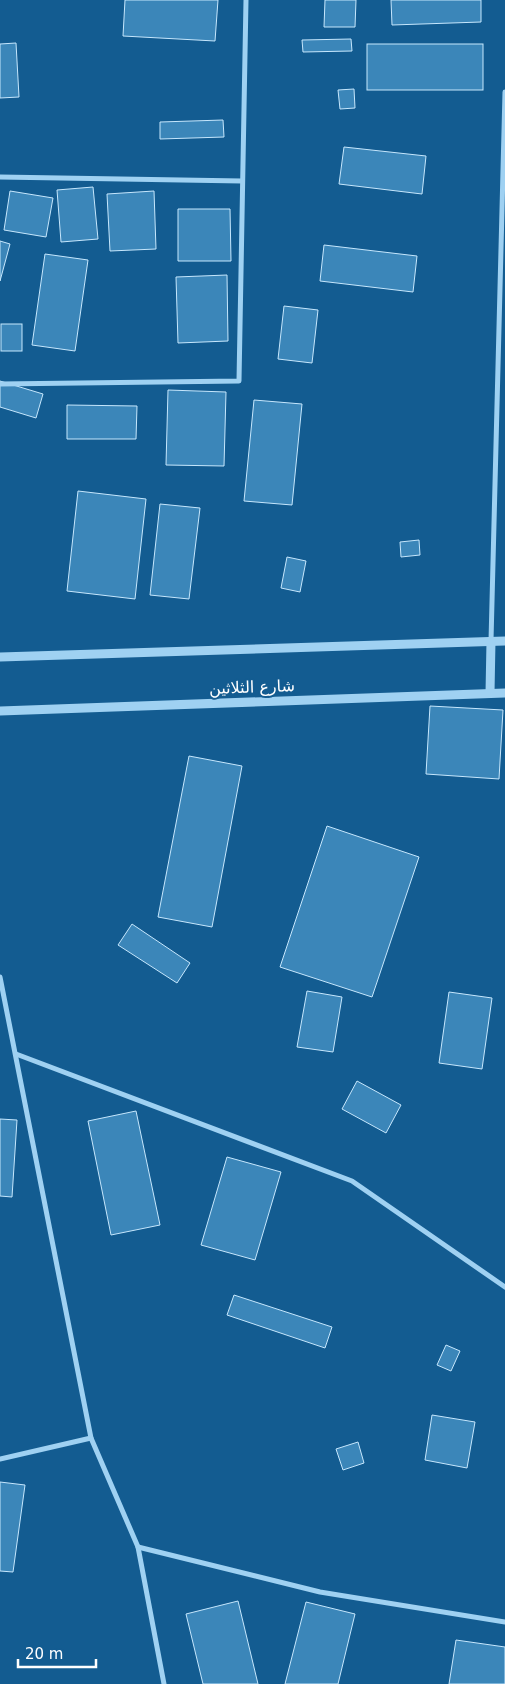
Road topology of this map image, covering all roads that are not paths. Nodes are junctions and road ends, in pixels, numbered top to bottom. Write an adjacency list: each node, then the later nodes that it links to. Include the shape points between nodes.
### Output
1 (246, 0): 4 (street)
2 (505, 92): 6 (street)
3 (0, 177): 4 (street)
4 (242, 181): 5 (street, via 239,381)
5 (0, 384)
6 (491, 641): 7 (street); 8 (street); 9 (street)
7 (505, 641)
8 (0, 657)
9 (490, 693): 10 (street, شارع الثلاثين); 11 (street, شارع الثلاثين)
10 (505, 693)
11 (0, 711)
12 (0, 977): 13 (street)
13 (16, 1054): 14 (street, via 352,1181); 15 (street)
14 (505, 1287)
15 (90, 1438): 16 (street); 17 (street)
16 (0, 1459)
17 (138, 1547): 18 (street, via 320,1592); 19 (street)
18 (505, 1622)
19 (164, 1684)

